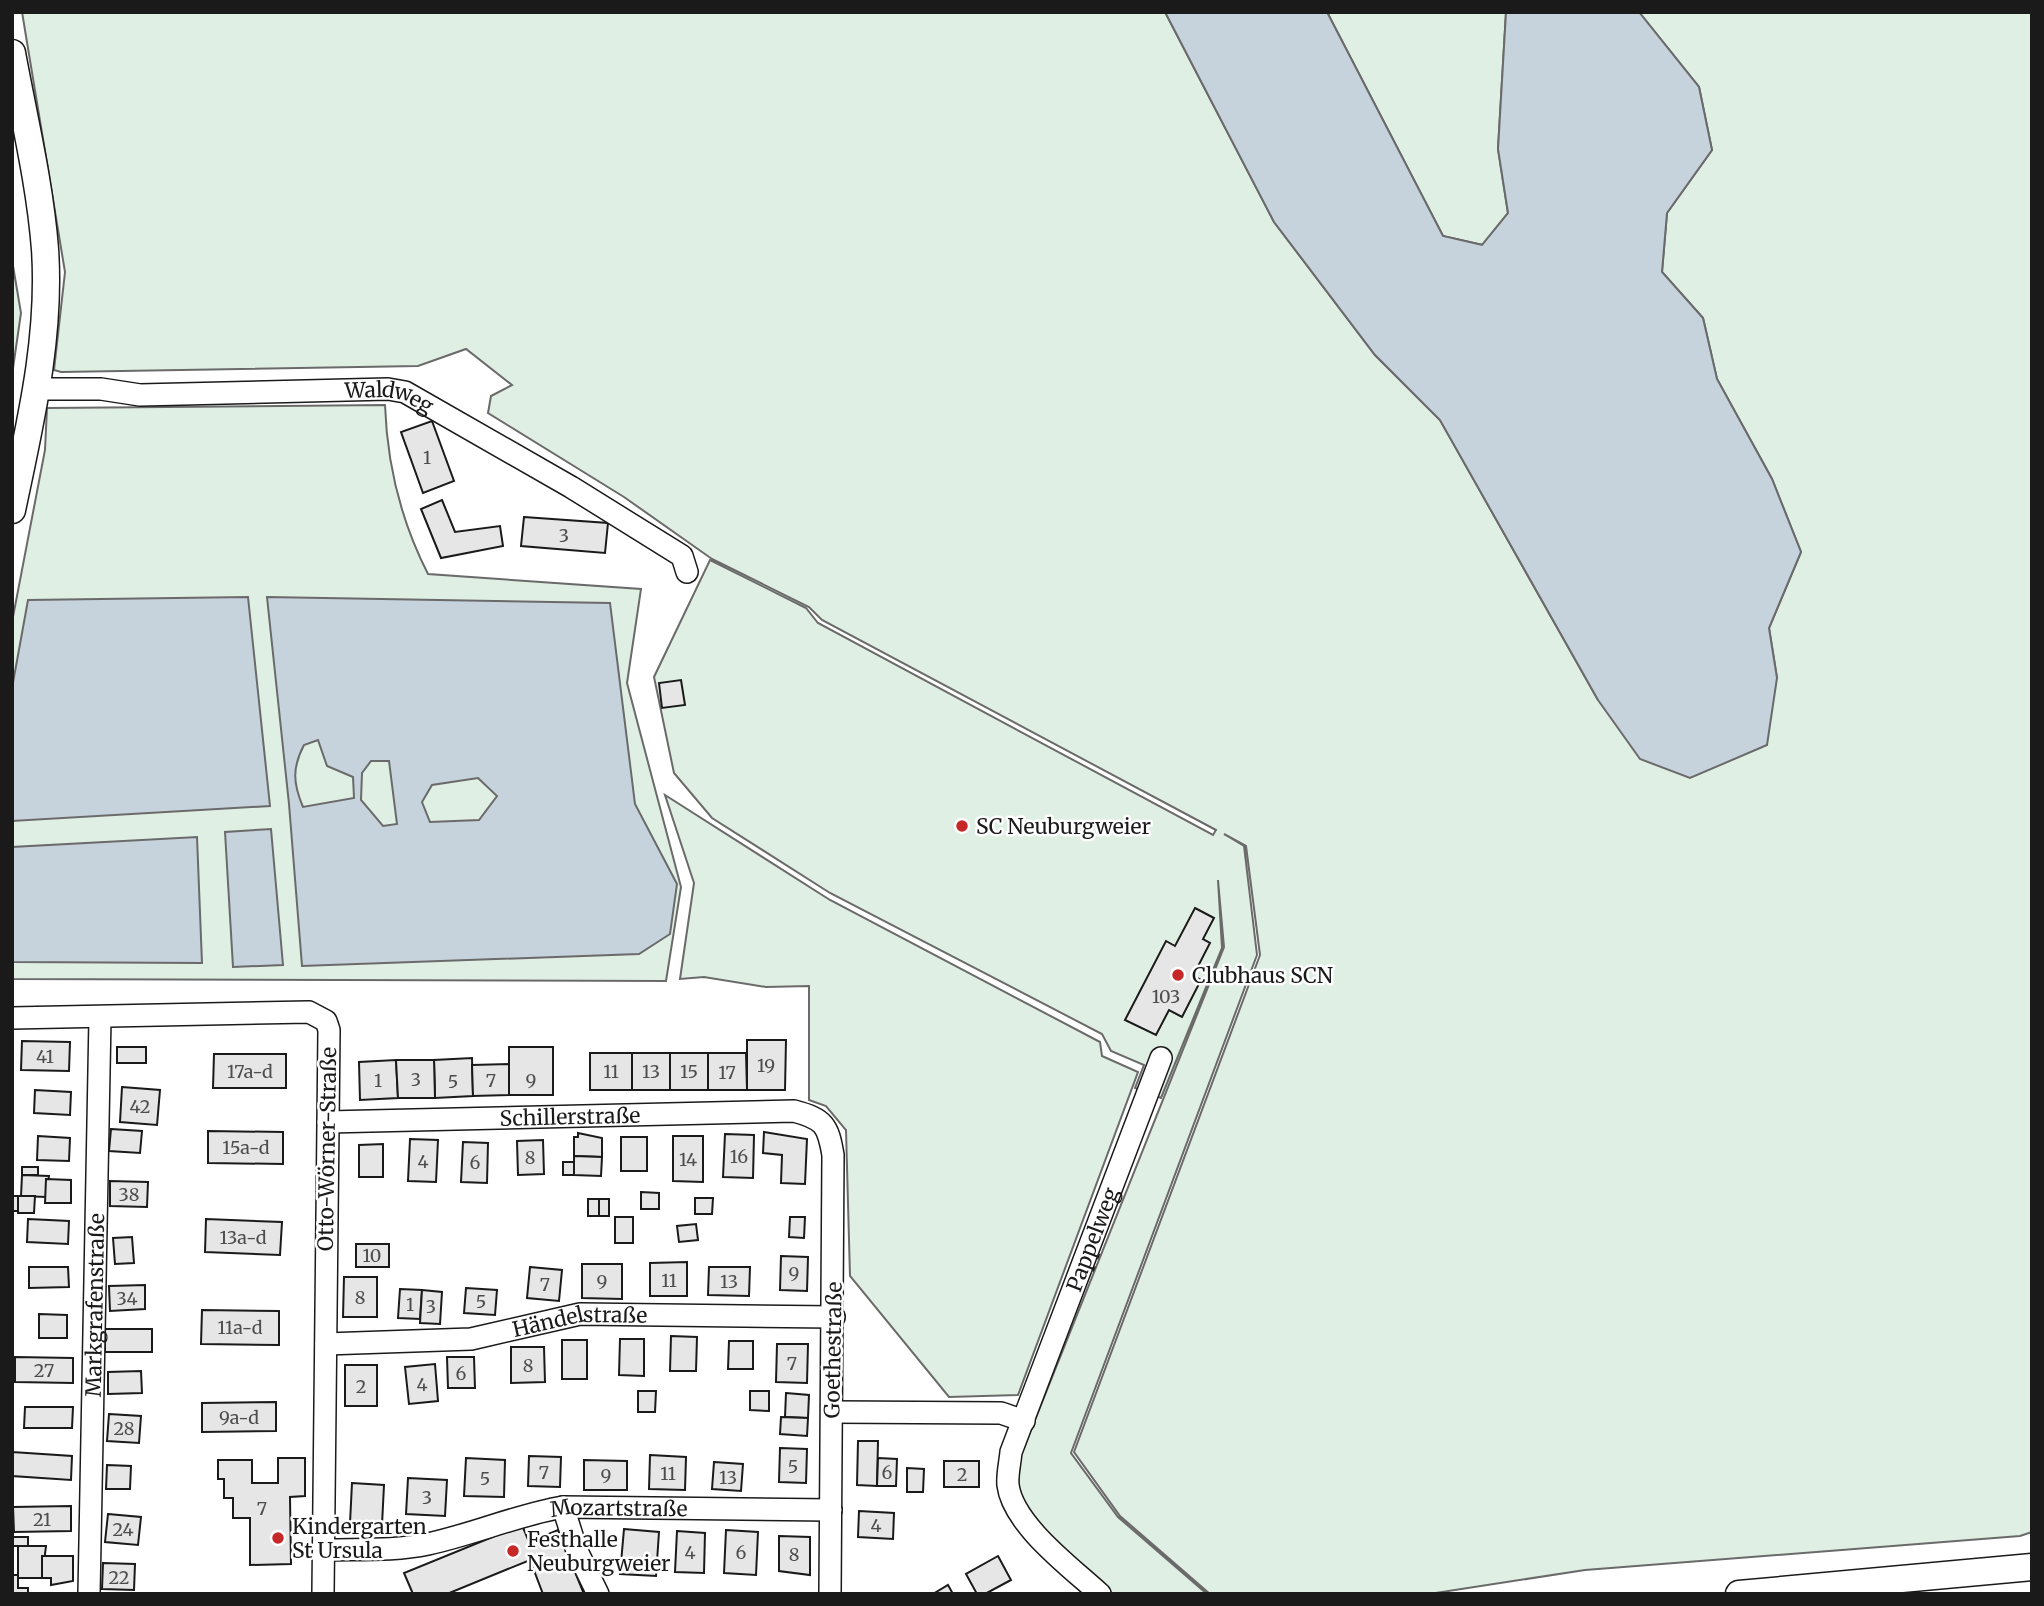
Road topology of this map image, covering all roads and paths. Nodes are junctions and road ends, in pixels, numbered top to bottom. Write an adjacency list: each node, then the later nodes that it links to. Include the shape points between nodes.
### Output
1 (12, 53): 2 (main road, via 45,251)
2 (37, 389): 3 (main road); 4 (street, Waldweg, via 101,389 140,395 405,392 682,556)
3 (12, 510)
4 (687, 572)
5 (100, 1017): 6 (street, Otto-Wörner-Straße); 9 (street, Otto-Wörner-Straße, via 318,1014 329,1030); 18 (street, Markgrafenstraße)
6 (12, 1018)
7 (1161, 1058): 13 (street, Pappelweg)
8 (812, 1115): 9 (street, Schillerstraße, via 794,1111); 10 (street, Goethestraße, via 829,1131 833,1155)
9 (328, 1122): 11 (street, Otto-Wörner-Straße)
10 (834, 1317): 11 (street, Händelstraße, via 580,1314 471,1339); 12 (street, Goethestraße)
11 (326, 1344): 16 (street, Otto-Wörner-Straße)
12 (832, 1412): 13 (street, via 1001,1413); 15 (street, Goethestraße)
13 (1024, 1421): 22 (street, Pappelweg, via 1011,1452 1008,1486 1017,1508 1039,1537)
14 (563, 1507): 15 (street, Mozartstraße); 16 (street, Mozartstraße, via 429,1543); 20 (street)
15 (831, 1510): 21 (street, Goethestraße)
16 (326, 1550): 19 (street, Otto-Wörner-Straße)
17 (2032, 1567): 23 (main road)
18 (89, 1594)
19 (323, 1594)
20 (598, 1594)
21 (830, 1594)
22 (1100, 1594)
23 (1739, 1594)

